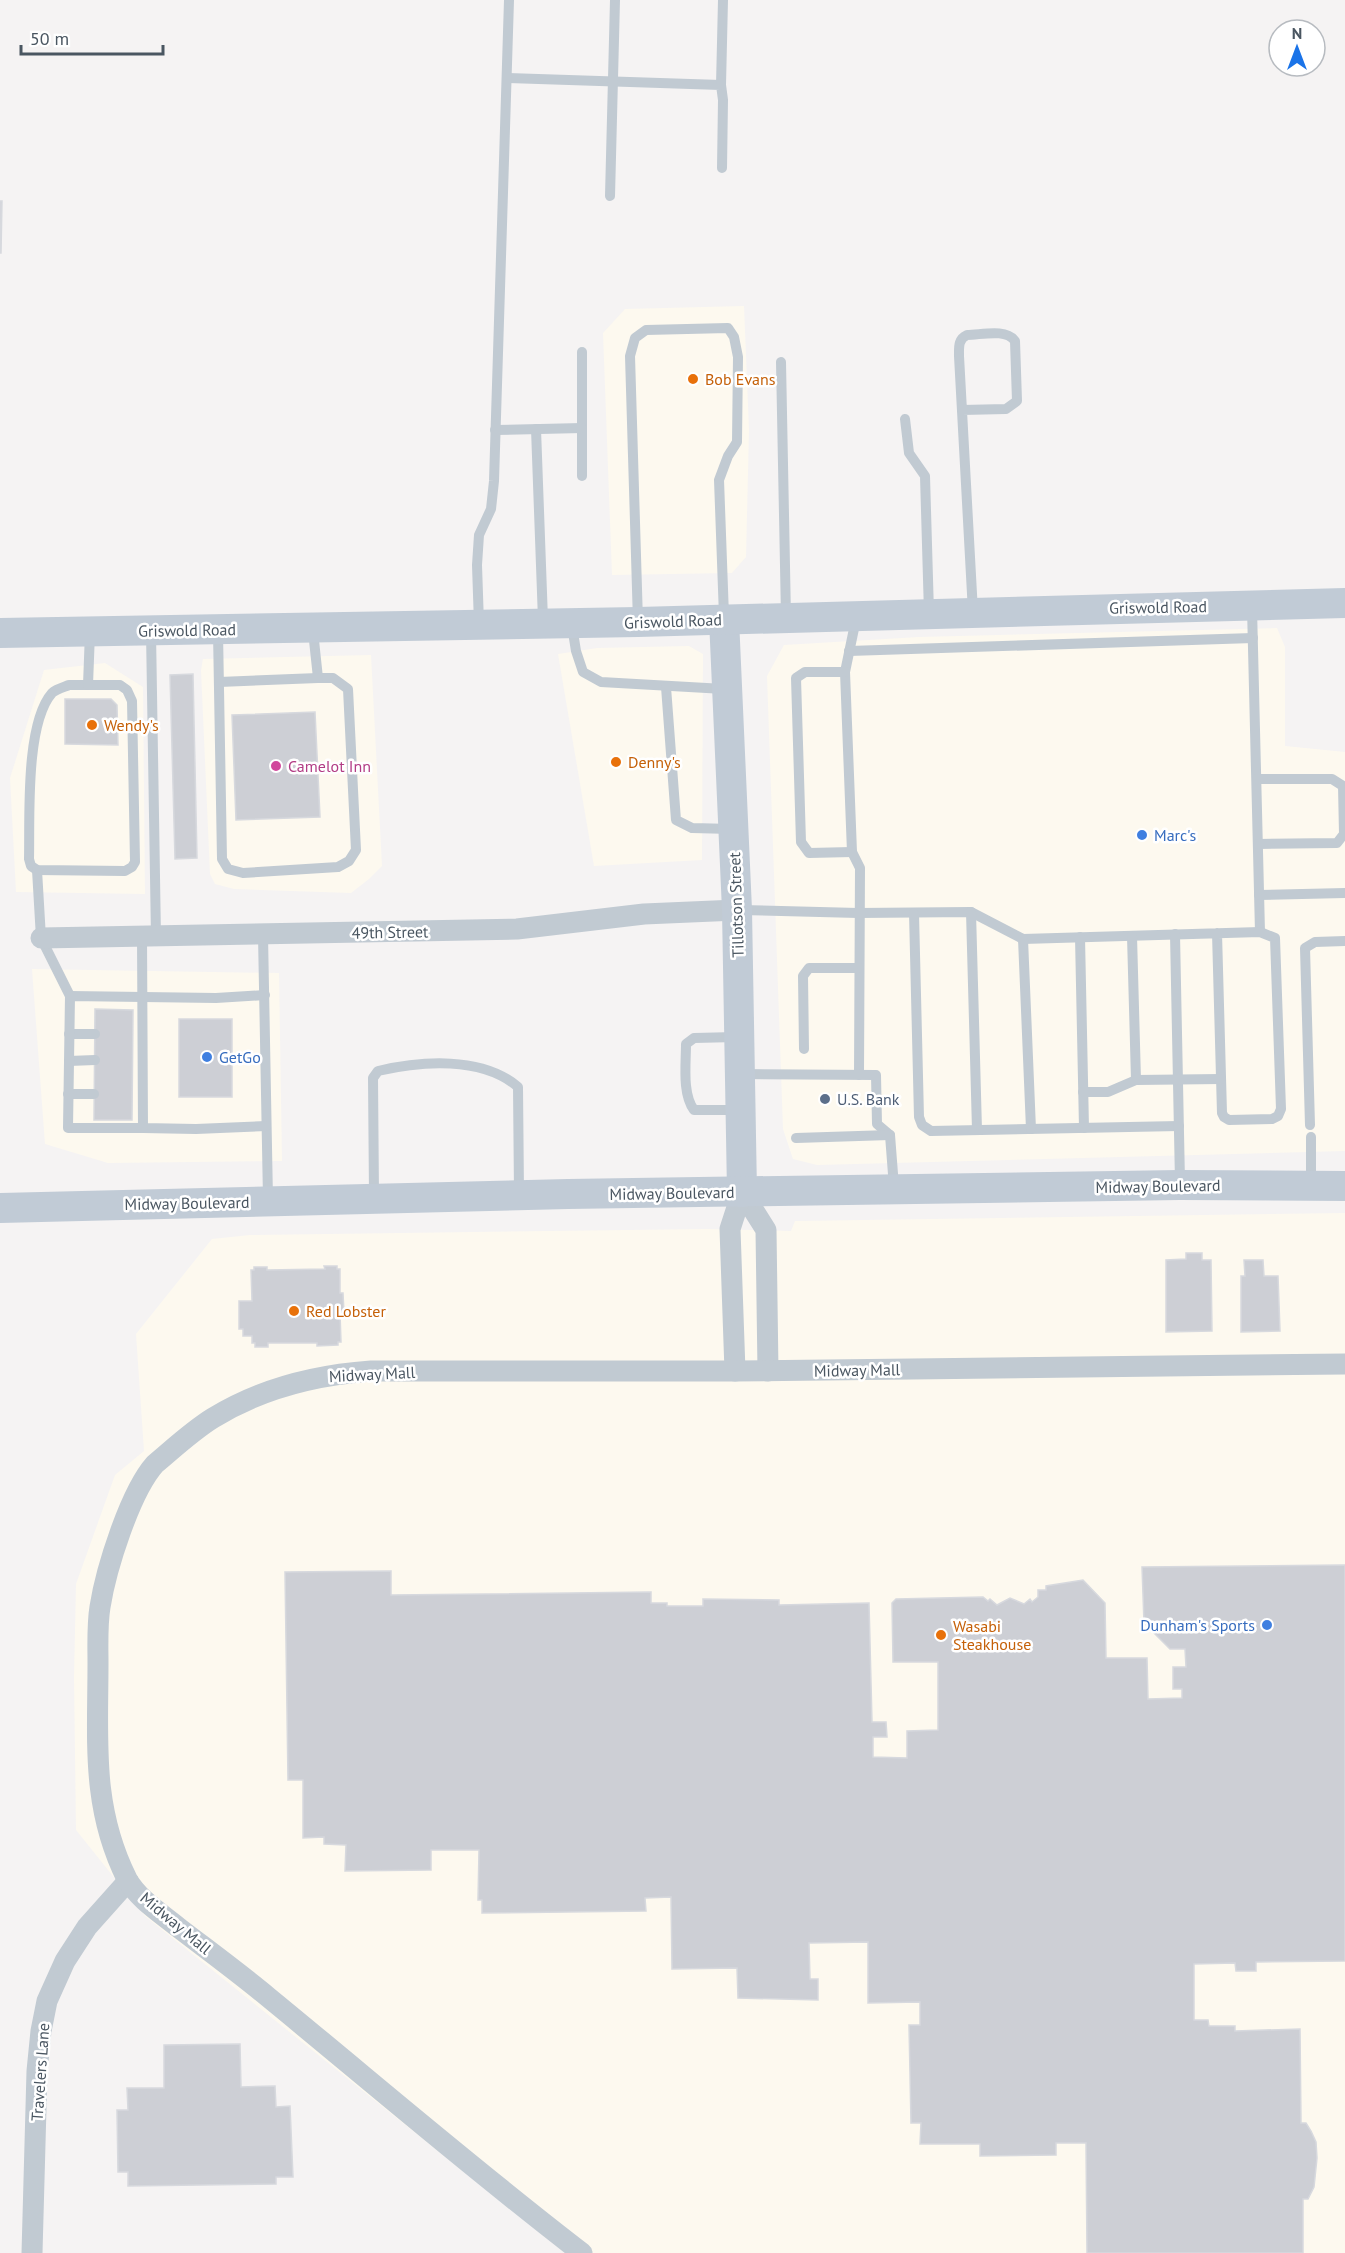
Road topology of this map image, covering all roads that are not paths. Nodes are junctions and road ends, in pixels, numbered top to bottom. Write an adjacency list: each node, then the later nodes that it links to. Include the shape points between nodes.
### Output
1 (509, 0): 4 (lane)
2 (615, 0): 5 (lane)
3 (723, 0): 6 (lane)
4 (507, 78): 5 (lane); 15 (lane)
5 (613, 82): 6 (lane); 8 (lane)
6 (721, 85): 7 (lane)
7 (722, 168)
8 (610, 196)
9 (582, 352): 13 (lane)
10 (782, 362): 22 (lane)
11 (962, 410): 11 (lane, via 962,338 1005,334 1012,337 1017,401 1006,409); 19 (lane)
12 (905, 419): 20 (lane, via 909,453 925,476)
13 (582, 428): 14 (lane); 16 (lane)
14 (536, 429): 15 (lane); 25 (lane)
15 (495, 430): 26 (lane, via 491,509 479,535)
16 (582, 476)
17 (1345, 603): 18 (street, Griswold Road)
18 (1252, 605): 19 (street, Griswold Road); 32 (lane)
19 (973, 612): 20 (street, Griswold Road)
20 (929, 614): 21 (street, Griswold Road)
21 (856, 615): 22 (street, Griswold Road); 33 (lane)
22 (786, 617): 23 (street, Griswold Road)
23 (724, 619): 24 (street, Griswold Road); 24 (lane, via 719,480 737,442 738,357 734,337 728,328 646,330 635,338 630,356); 39 (street, Tillotson Street)
24 (638, 622): 25 (street, Griswold Road)
25 (557, 623): 26 (street, Griswold Road); 38 (lane, via 576,651 583,672 601,682)
26 (479, 625): 27 (street, Griswold Road)
27 (313, 627): 28 (street, Griswold Road); 35 (lane)
28 (218, 629): 29 (street, Griswold Road); 36 (lane)
29 (151, 630): 30 (street, Griswold Road); 58 (lane)
30 (90, 632): 31 (street, Griswold Road); 37 (lane)
31 (0, 633)
32 (1253, 638): 33 (lane); 40 (lane)
33 (849, 651): 34 (lane)
34 (845, 672): 43 (lane); 43 (lane, via 805,672 796,678 801,842 809,853)
35 (318, 678): 36 (lane); 36 (lane, via 333,678 348,689 356,850 349,861 338,867 243,873 228,869 222,859)
36 (219, 682)
37 (88, 685): 44 (lane, via 69,685 53,692 34,737 29,859); 44 (lane, via 120,686 132,701 135,862 125,871)
38 (666, 687): 39 (lane); 41 (lane, via 676,820 692,828)
39 (727, 689): 41 (street, Tillotson Street)
40 (1257, 779): 42 (lane); 42 (lane, via 1332,779 1343,786 1344,834 1337,843)
41 (733, 829): 47 (street, Tillotson Street)
42 (1258, 844): 46 (lane)
43 (852, 852): 49 (lane, via 860,868)
44 (37, 870): 57 (lane)
45 (1345, 894): 46 (lane)
46 (1259, 895): 51 (lane)
47 (737, 910): 49 (lane); 54 (street, 49th Street, via 644,914 517,930); 67 (street, Tillotson Street)
48 (971, 912): 50 (lane); 59 (lane); 86 (lane)
49 (858, 913): 50 (lane); 61 (lane)
50 (914, 913): 86 (lane, via 919,1117 931,1131)
51 (1260, 932): 52 (lane); 73 (lane, via 1275,938 1281,1109 1278,1116 1229,1120 1224,1117)
52 (1217, 933): 53 (lane); 73 (lane)
53 (1175, 934): 55 (lane); 75 (lane)
54 (263, 935): 58 (street, 49th Street); 62 (lane)
55 (1132, 936): 56 (lane); 74 (lane)
56 (1080, 937): 59 (lane); 76 (lane)
57 (41, 938): 58 (street, 49th Street); 63 (lane)
58 (149, 938): 64 (lane)
59 (1023, 939): 85 (lane)
60 (1345, 941): 80 (lane, via 1314,942 1305,948)
61 (859, 968): 68 (lane, via 809,968 803,976); 72 (lane)
62 (265, 995): 64 (lane); 81 (lane)
63 (70, 996): 64 (lane); 65 (lane)
64 (142, 996): 83 (lane, via 137,1034 137,1094)
65 (69, 1034): 66 (lane); 70 (lane)
66 (95, 1034)
67 (739, 1037): 71 (street, Tillotson Street); 79 (lane, via 694,1038 686,1044 686,1060 687,1102 694,1110)
68 (804, 1049)
69 (95, 1060): 70 (lane)
70 (69, 1061): 77 (lane)
71 (740, 1074): 72 (lane); 79 (street, Tillotson Street)
72 (859, 1075): 87 (lane, via 876,1075 877,1124)
73 (1221, 1079): 75 (lane)
74 (1136, 1080): 75 (lane); 76 (lane, via 1108,1092)
75 (1178, 1080): 82 (lane)
76 (1083, 1092): 84 (lane)
77 (68, 1094): 78 (lane); 83 (lane, via 68,1128)
78 (94, 1094)
79 (740, 1110): 94 (street, Tillotson Street)
80 (1310, 1125)
81 (266, 1126): 83 (lane); 97 (lane)
82 (1179, 1126): 84 (lane); 90 (lane)
83 (143, 1128)
84 (1084, 1128): 85 (lane)
85 (1031, 1129): 86 (lane)
86 (977, 1130)
87 (890, 1136): 89 (lane); 93 (lane)
88 (1311, 1137): 92 (lane)
89 (796, 1138)
90 (1180, 1185): 92 (street, Midway Boulevard); 93 (street, Midway Boulevard)
91 (1345, 1185): 92 (street, Midway Boulevard)
92 (1311, 1186)
93 (894, 1191): 94 (street, Midway Boulevard)
94 (742, 1192): 95 (street, Midway Boulevard); 100 (street, Tillotson Street, via 730,1229); 101 (street, via 766,1230)
95 (519, 1195): 96 (street, Midway Boulevard); 96 (lane, via 518,1087 506,1077 482,1069 454,1064 405,1065 378,1071 373,1078)
96 (374, 1199): 97 (street, Midway Boulevard)
97 (268, 1201): 98 (street, Midway Boulevard)
98 (0, 1208)
99 (1345, 1365): 101 (street, Midway Mall)
100 (735, 1371): 101 (street, Midway Mall); 102 (street, Midway Mall, via 337,1373 281,1387 236,1406 212,1419 155,1464 134,1497 100,1607 100,1796 108,1831)
101 (768, 1371)
102 (128, 1881): 103 (street, Travelers Lane, via 87,1927 65,1961 47,2001 37,2071); 104 (street, Midway Mall, via 149,1904)
103 (32, 2253)
104 (582, 2253)

